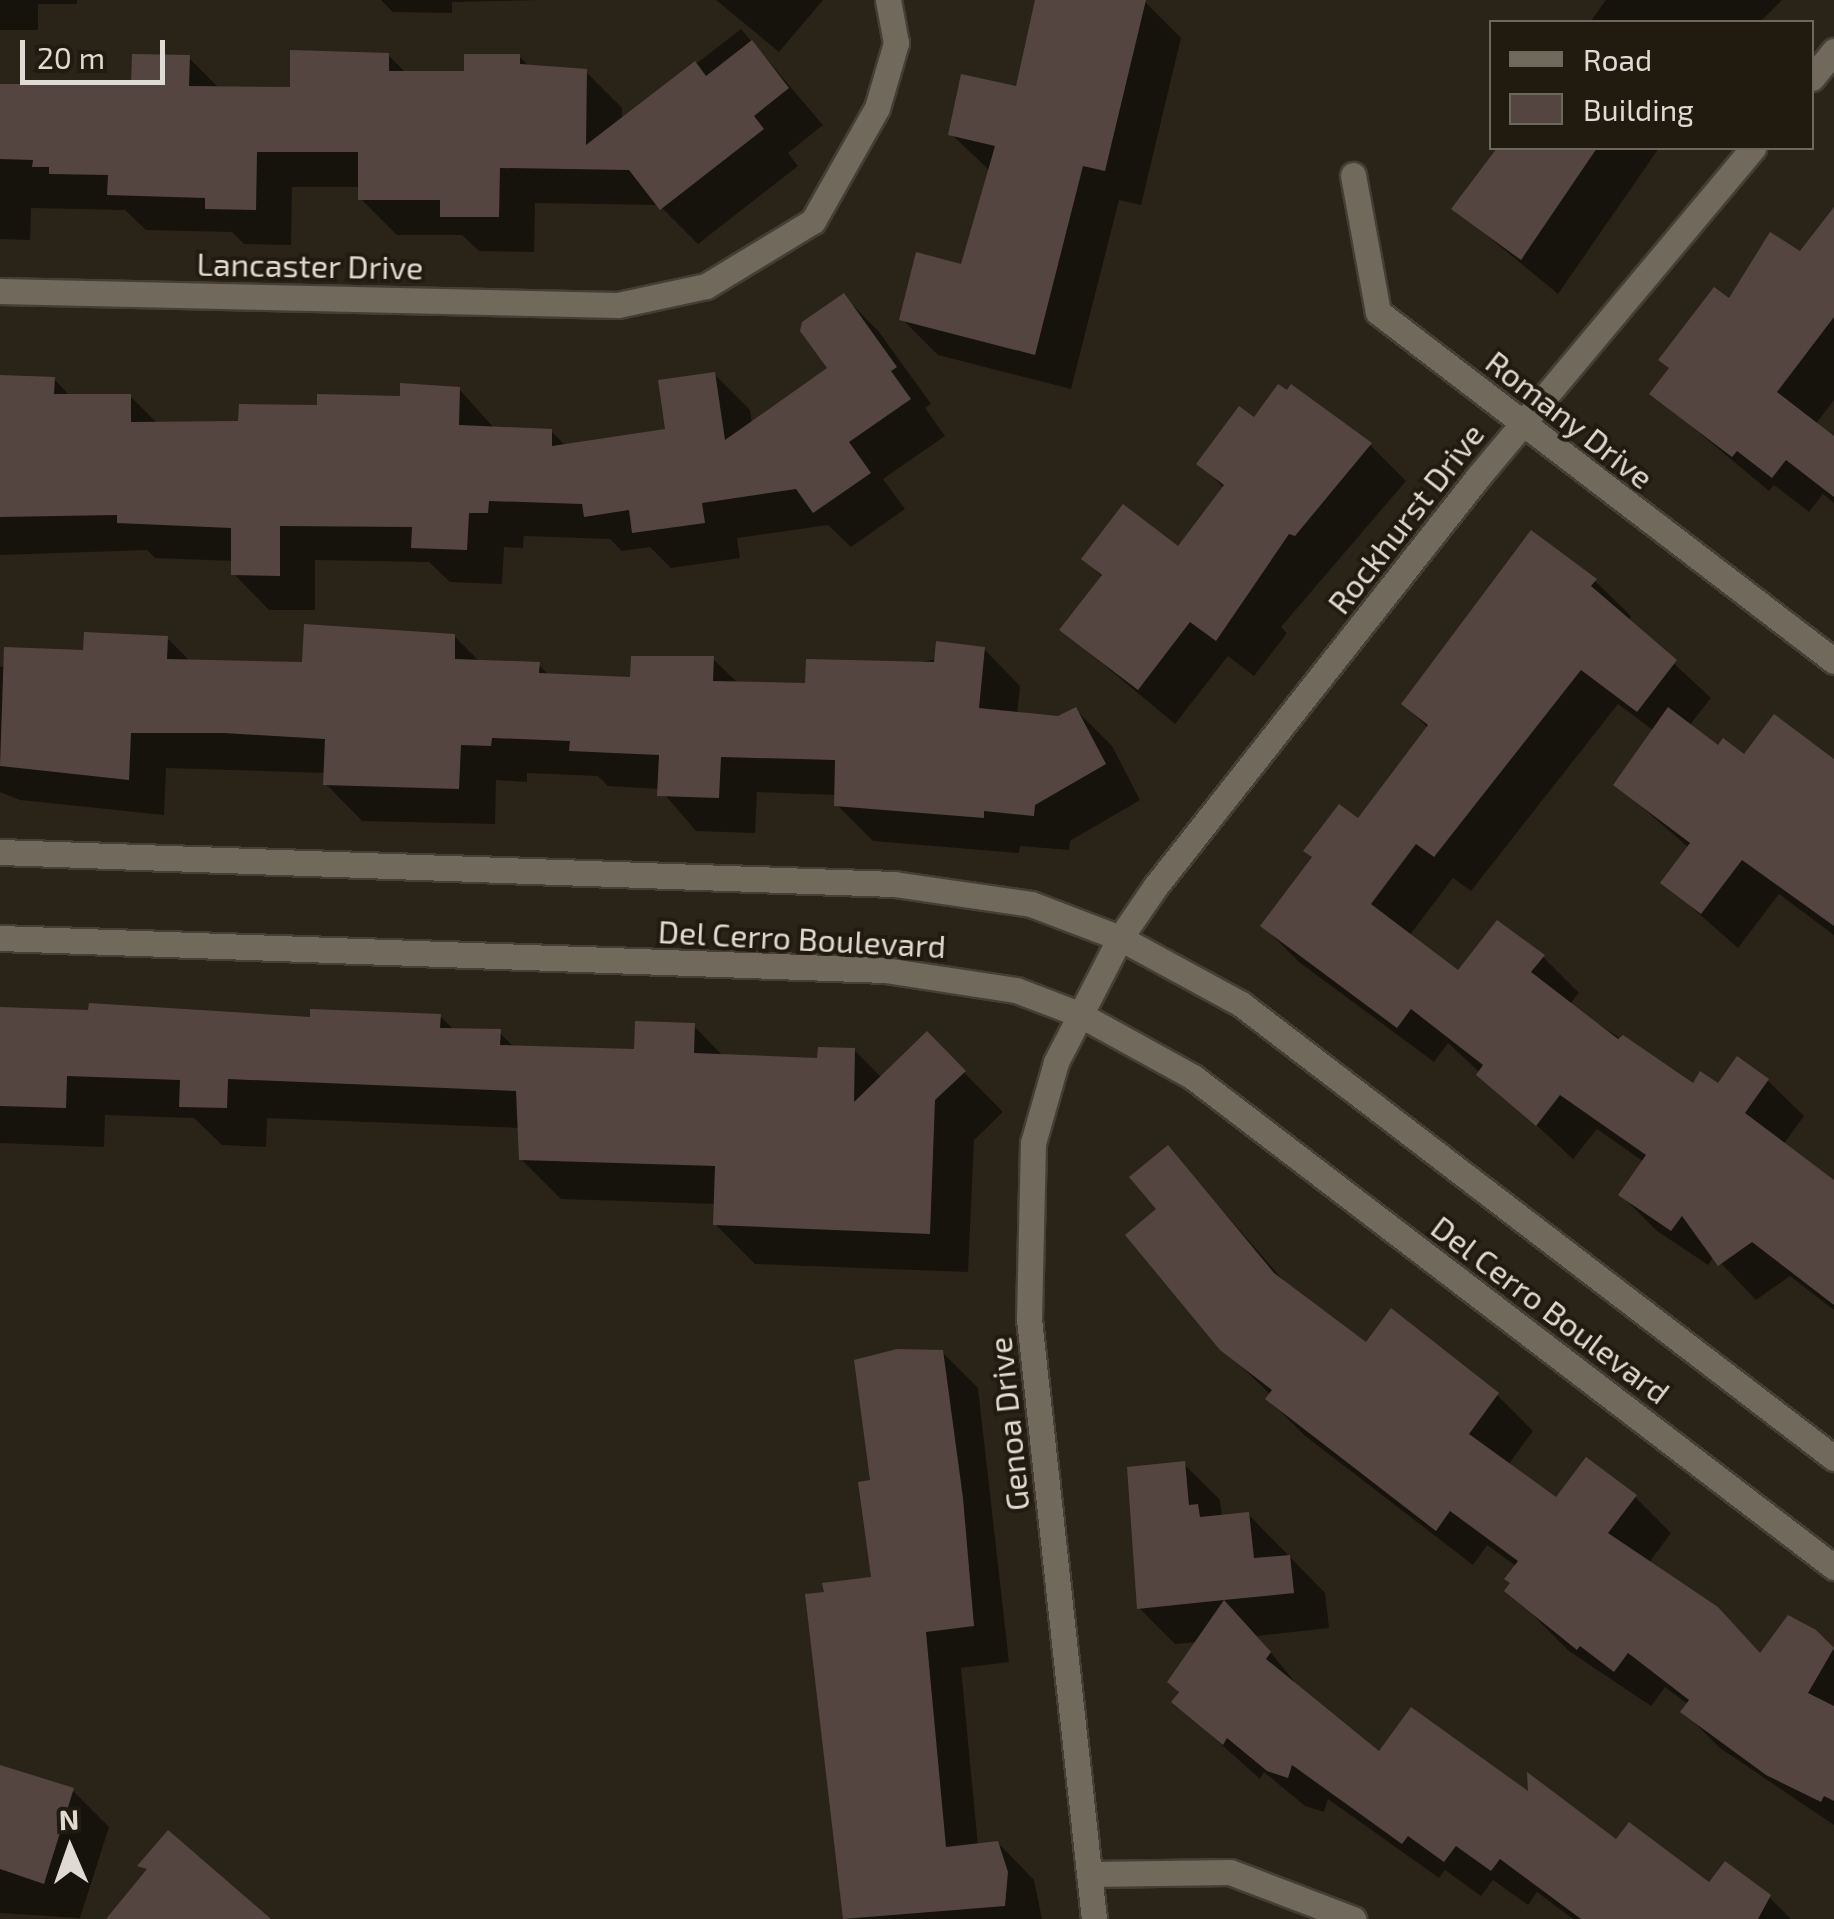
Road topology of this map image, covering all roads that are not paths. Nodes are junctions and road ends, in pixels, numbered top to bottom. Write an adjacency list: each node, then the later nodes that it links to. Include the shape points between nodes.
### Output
1 (888, 0): 6 (street, Lancaster Drive, via 896,43 877,108 813,221 706,286 618,305)
2 (1834, 51): 3 (street)
3 (1814, 76)
4 (1751, 150): 7 (street, Rockhurst Drive)
5 (1353, 175): 7 (street, Romany Drive, via 1378,312)
6 (0, 291)
7 (1522, 424): 8 (street, Romany Drive); 11 (street, Rockhurst Drive)
8 (1834, 661)
9 (0, 852): 11 (street, Del Cerro Boulevard, via 894,884 1030,904)
10 (0, 938): 12 (street, Del Cerro Boulevard, via 885,970 1003,986)
11 (1120, 938): 12 (street, Genoa Drive); 13 (street, Del Cerro Boulevard, via 1241,1004)
12 (1079, 1014): 14 (street, Del Cerro Boulevard, via 1193,1077); 15 (street, Genoa Drive, via 1056,1062 1033,1143 1029,1319)
13 (1834, 1458)
14 (1834, 1567)
15 (1090, 1874): 16 (street, Genoa Drive); 17 (street, via 1230,1872)
16 (1094, 1919)
17 (1352, 1919)

